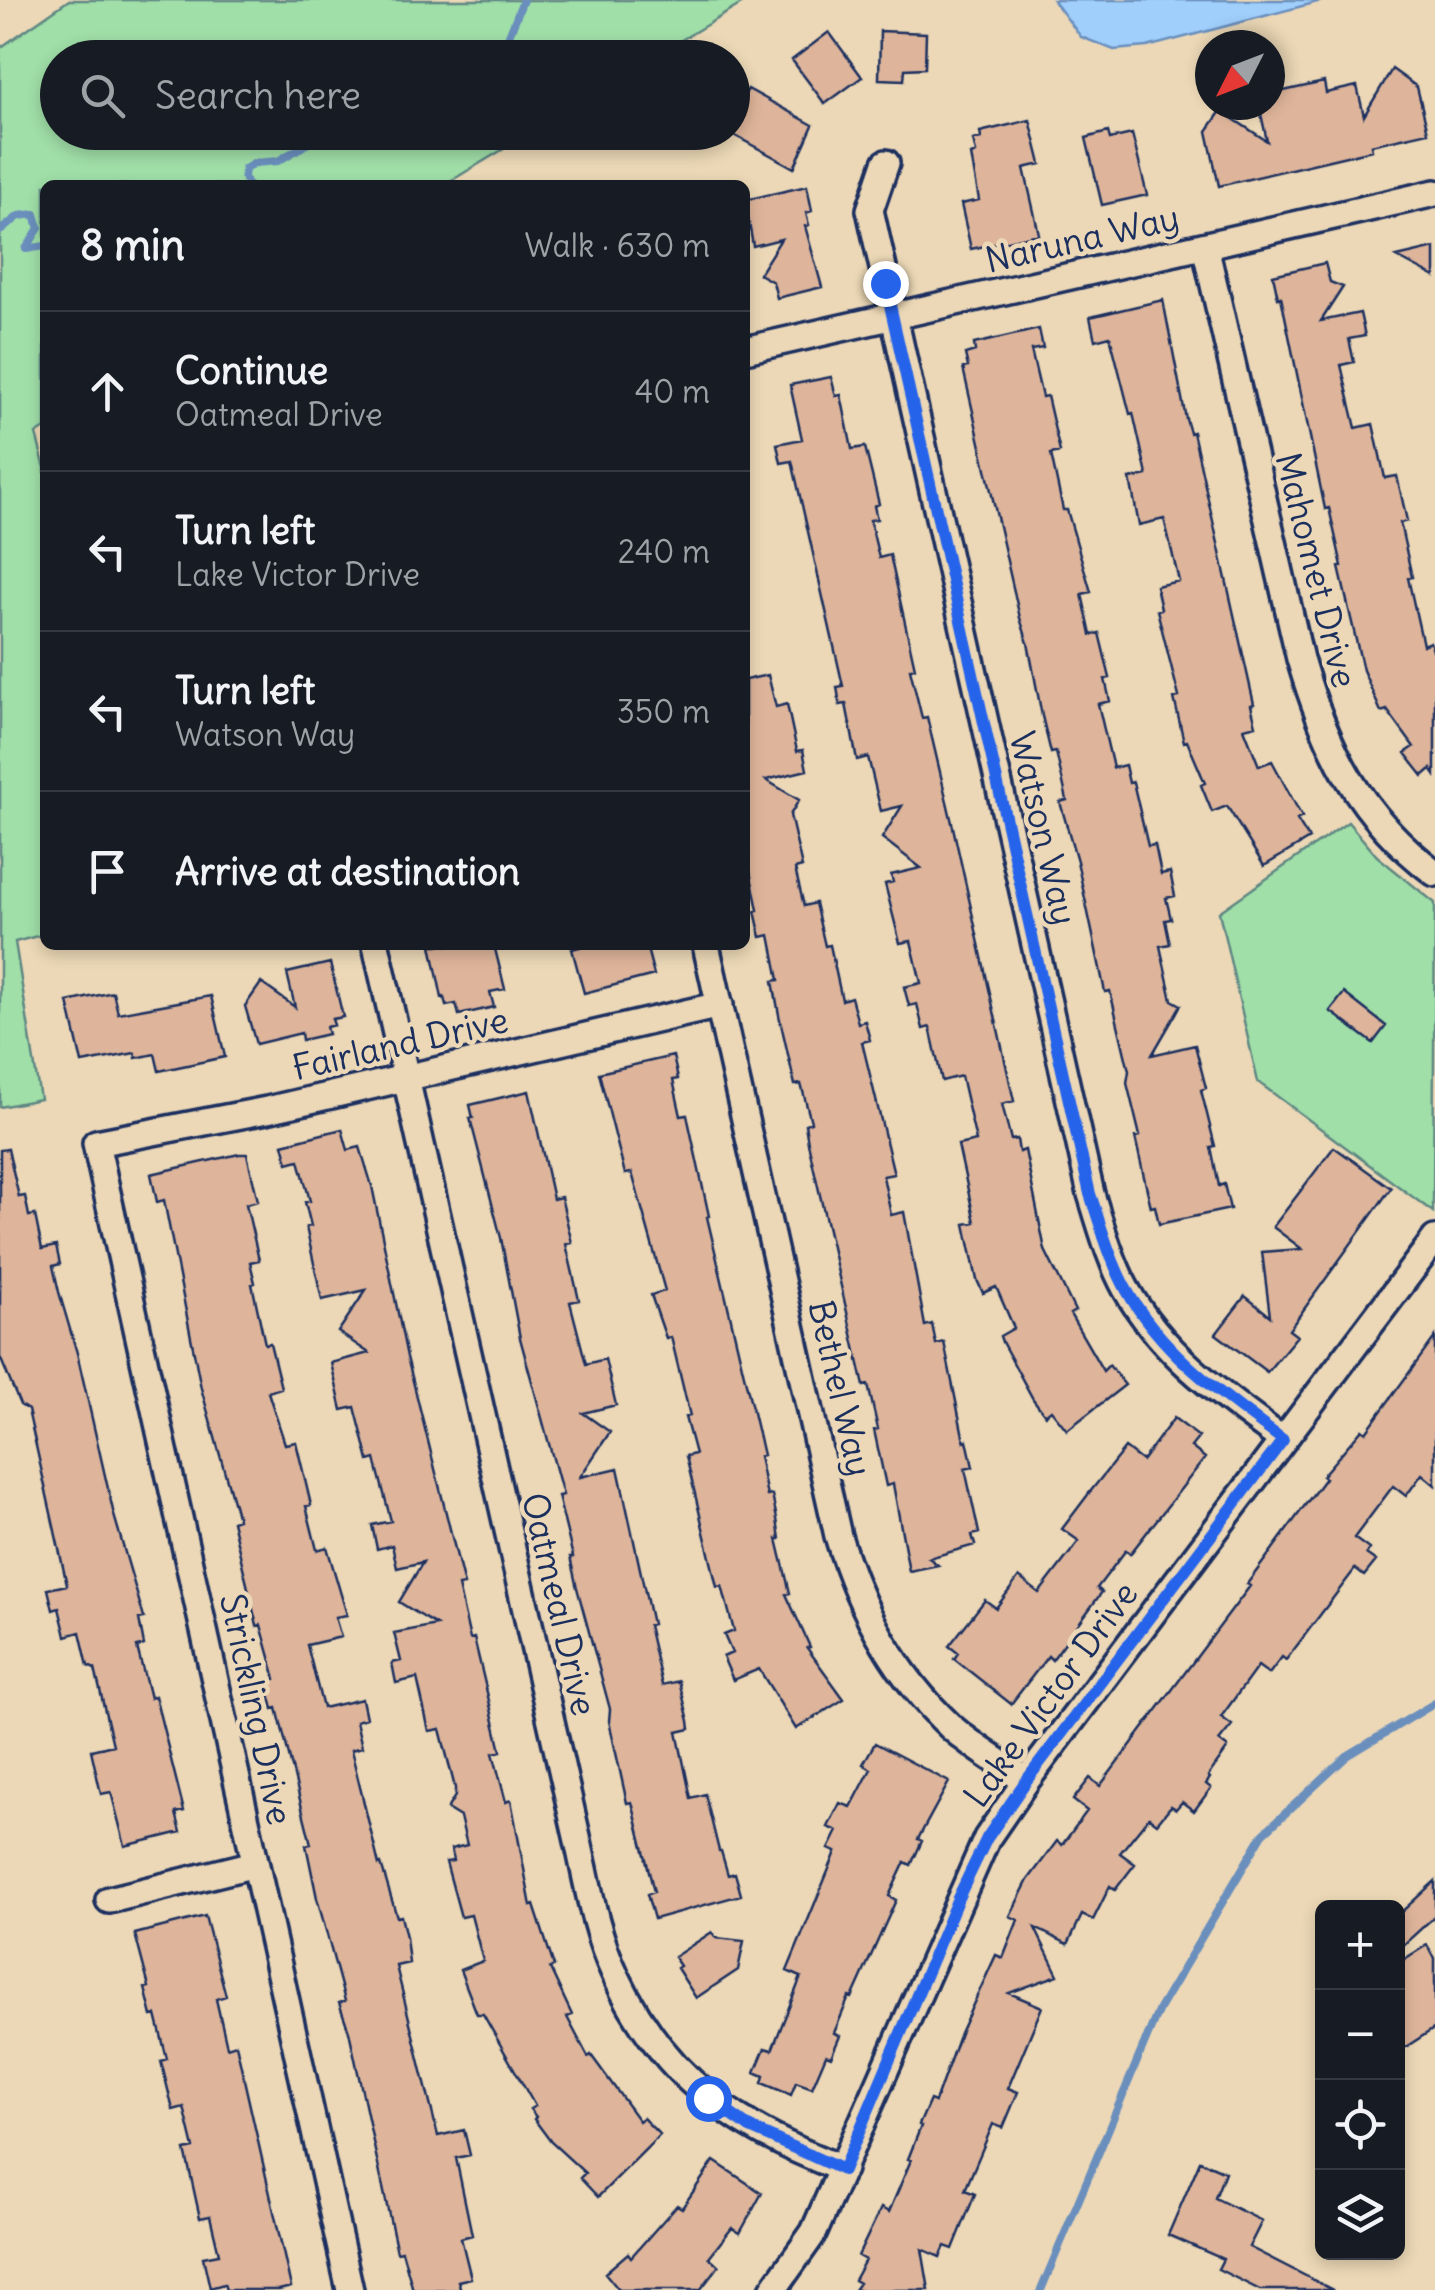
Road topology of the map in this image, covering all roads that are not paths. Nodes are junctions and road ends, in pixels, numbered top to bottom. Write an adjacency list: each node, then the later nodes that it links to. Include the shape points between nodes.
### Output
1 (886, 164): 4 (street, Watson Way, via 870,210)
2 (1435, 193): 3 (street, Naruna Way)
3 (1205, 246): 4 (street, Naruna Way); 6 (street, Mahomet Drive, via 1314,707 1354,791 1382,828)
4 (892, 317): 5 (street, Naruna Way); 13 (street, Watson Way, via 1106,1242 1125,1288 1181,1361)
5 (750, 349)
6 (1435, 874)
7 (377, 950): 10 (street, Oatmeal Drive)
8 (707, 950): 9 (street, Bethel Way)
9 (720, 1006): 10 (street, Fairland Drive); 14 (street, Bethel Way, via 851,1577 892,1659 920,1694 952,1728)
10 (406, 1076): 11 (street, Fairland Drive); 17 (street, Oatmeal Drive, via 596,1920 614,1972 672,2064 708,2098 750,2128)
11 (96, 1143): 15 (street, Strickling Drive)
12 (1435, 1239): 13 (street, Lake Victor Drive)
13 (1283, 1440): 14 (street, Lake Victor Drive)
14 (1026, 1781): 17 (street, Lake Victor Drive, via 987,1838 958,1898)
15 (255, 1864): 16 (street); 18 (street, Strickling Drive)
16 (109, 1900)
17 (843, 2170): 19 (street, Lake Victor Drive, via 814,2232)
18 (350, 2290)
19 (772, 2290)

